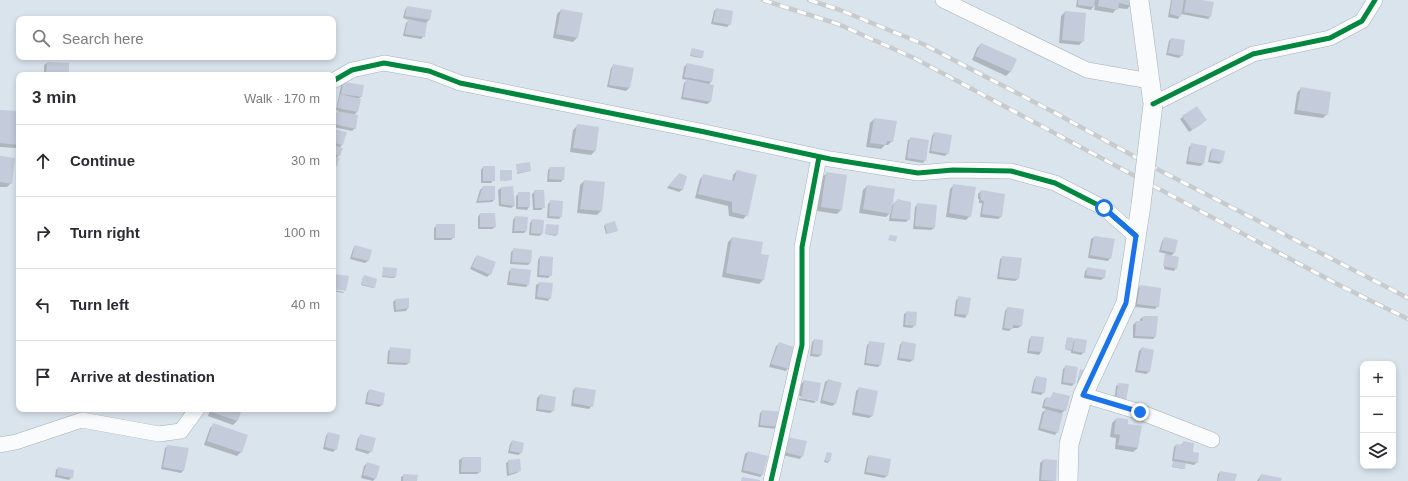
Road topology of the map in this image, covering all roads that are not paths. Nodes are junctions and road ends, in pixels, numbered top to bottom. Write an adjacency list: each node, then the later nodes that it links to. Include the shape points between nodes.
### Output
1 (943, 0): 5 (street, via 1087,70)
2 (1140, 0): 5 (main road)
3 (1375, 0): 6 (street, via 1362,21 1330,38 1253,54)
4 (336, 79): 7 (street, via 352,70 384,63 429,71 460,83)
5 (1150, 81): 6 (main road)
6 (1153, 104): 8 (main road, bridge)
7 (819, 157): 8 (street, via 918,173 953,170 1011,171 1056,183 1104,208); 13 (street, via 802,246 802,345)
8 (1136, 236): 9 (main road, via 1126,303)
9 (1083, 395): 11 (street, via 1140,412); 14 (main road, via 1069,444)
10 (195, 412): 12 (street, via 181,431 159,434 82,420)
11 (1212, 440)
12 (0, 445)
13 (771, 481)
14 (1068, 481)

